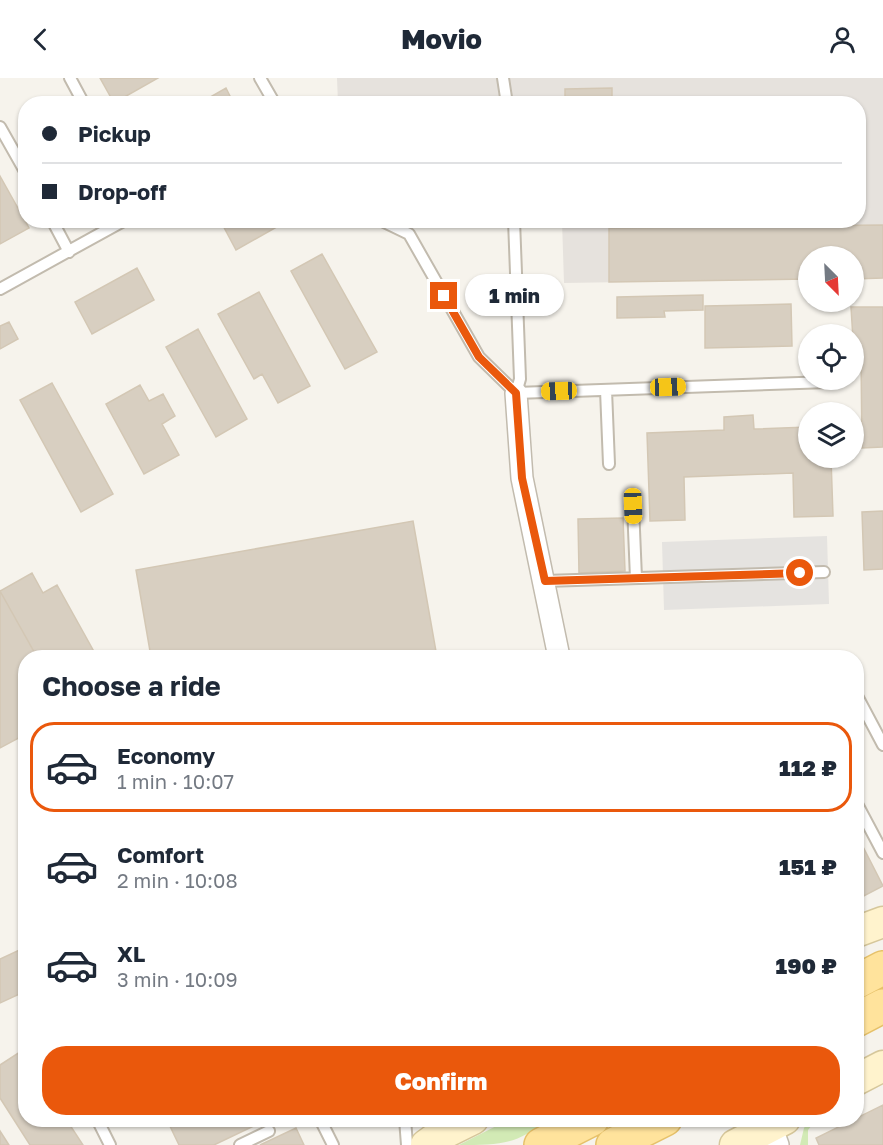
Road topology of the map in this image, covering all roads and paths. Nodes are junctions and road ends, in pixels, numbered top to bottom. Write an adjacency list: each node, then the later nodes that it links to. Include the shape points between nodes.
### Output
1 (70, 78): 4 (lane)
2 (260, 78): 5 (lane)
3 (503, 78): 6 (lane)
4 (80, 96)
5 (270, 96)
6 (506, 96)
7 (0, 127): 8 (lane)
8 (18, 159)
9 (56, 228): 13 (lane)
10 (111, 228): 13 (lane)
11 (397, 228): 17 (lane, via 409,234 479,357)
12 (514, 228): 17 (lane, via 520,379)
13 (69, 252): 14 (lane)
14 (0, 289)
15 (798, 383): 16 (lane)
16 (606, 390): 17 (lane); 18 (lane)
17 (516, 393): 22 (street, via 522,478)
18 (609, 464)
19 (633, 506): 21 (lane)
20 (824, 572): 21 (lane)
21 (636, 578): 22 (lane)
22 (545, 581): 23 (street)
23 (558, 650)
24 (864, 709): 25 (lane)
25 (883, 745)
26 (864, 817): 27 (lane)
27 (883, 853)
28 (883, 922): 29 (street)
29 (864, 929)
30 (883, 968): 31 (main road)
31 (864, 978)
32 (883, 1006): 33 (main road)
33 (864, 1016)
34 (883, 1066): 35 (street)
35 (864, 1076)
36 (101, 1127): 44 (lane)
37 (324, 1127): 46 (lane)
38 (406, 1127): 47 (lane)
39 (457, 1127): 48 (street)
40 (576, 1127): 49 (main road)
41 (654, 1129): 50 (main road)
42 (778, 1130): 51 (street)
43 (269, 1131): 45 (lane)
44 (110, 1145)
45 (240, 1145)
46 (333, 1145)
47 (407, 1145)
48 (426, 1145)
49 (541, 1145)
50 (613, 1145)
51 (735, 1145)

